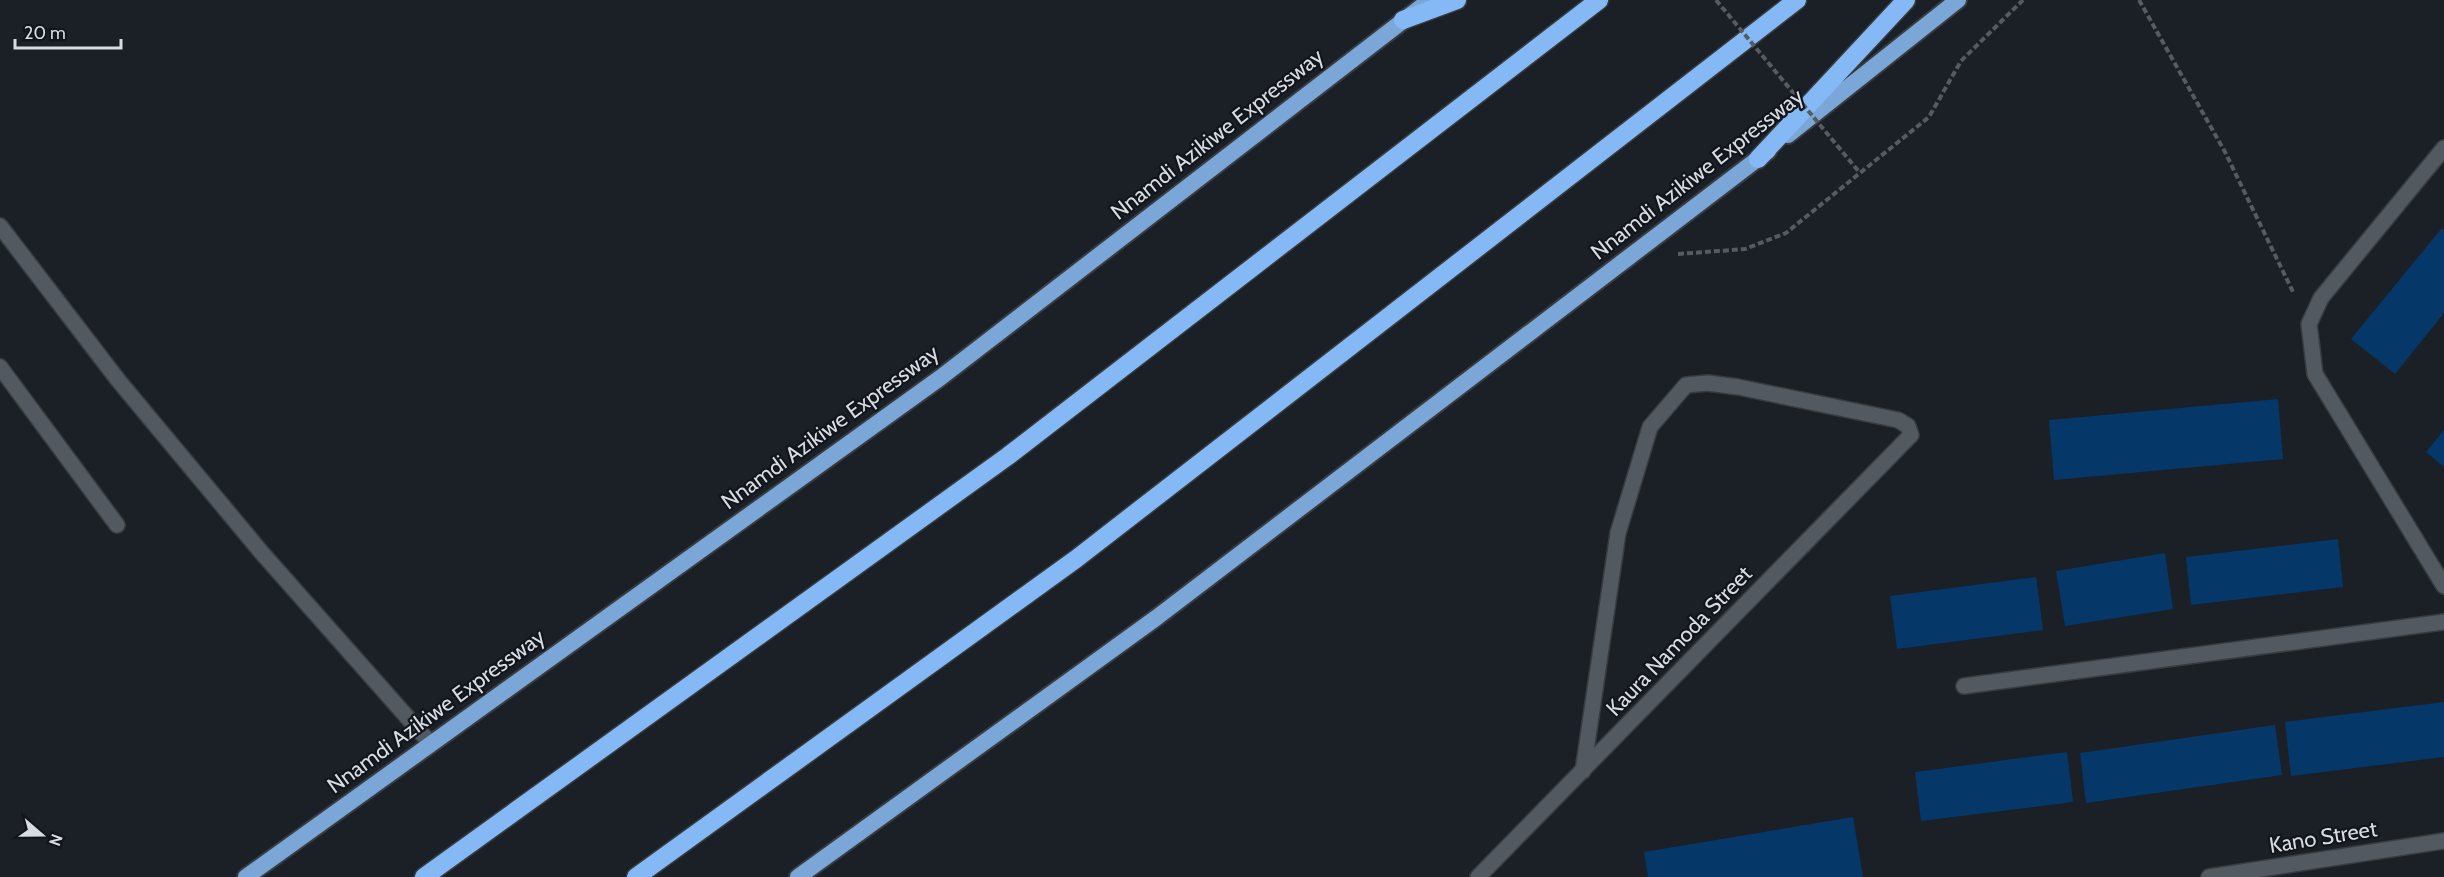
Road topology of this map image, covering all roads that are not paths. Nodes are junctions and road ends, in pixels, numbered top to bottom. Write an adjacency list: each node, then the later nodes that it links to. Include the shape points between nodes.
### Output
1 (1430, 0): 7 (highway, Nnamdi Azikiwe Expressway)
2 (1457, 0): 7 (highway)
3 (1599, 0): 20 (highway, via 1008,456)
4 (1797, 0): 21 (highway, via 1076,559)
5 (1906, 0): 9 (highway)
6 (1958, 0): 9 (highway, Nnamdi Azikiwe Expressway)
7 (1403, 20): 16 (highway, Nnamdi Azikiwe Expressway, via 940,378)
8 (2444, 148): 13 (street, via 2321,298 2308,324 2315,374)
9 (1758, 159): 22 (highway, Nnamdi Azikiwe Expressway, via 1156,618)
10 (0, 226): 16 (street, via 118,380 270,562)
11 (0, 367): 12 (street)
12 (117, 525)
13 (2444, 586)
14 (2444, 622): 15 (street)
15 (1964, 686)
16 (431, 744): 19 (highway, Nnamdi Azikiwe Expressway)
17 (1583, 771): 17 (street, Kaura Namoda Street, via 1618,533 1650,428 1686,385 1738,387 1898,420 1908,426 1911,435); 23 (street, Kaura Namoda Street)
18 (2444, 842): 24 (street, Kano Street)
19 (246, 877)
20 (424, 877)
21 (636, 877)
22 (798, 877)
23 (1478, 877)
24 (2209, 877)

